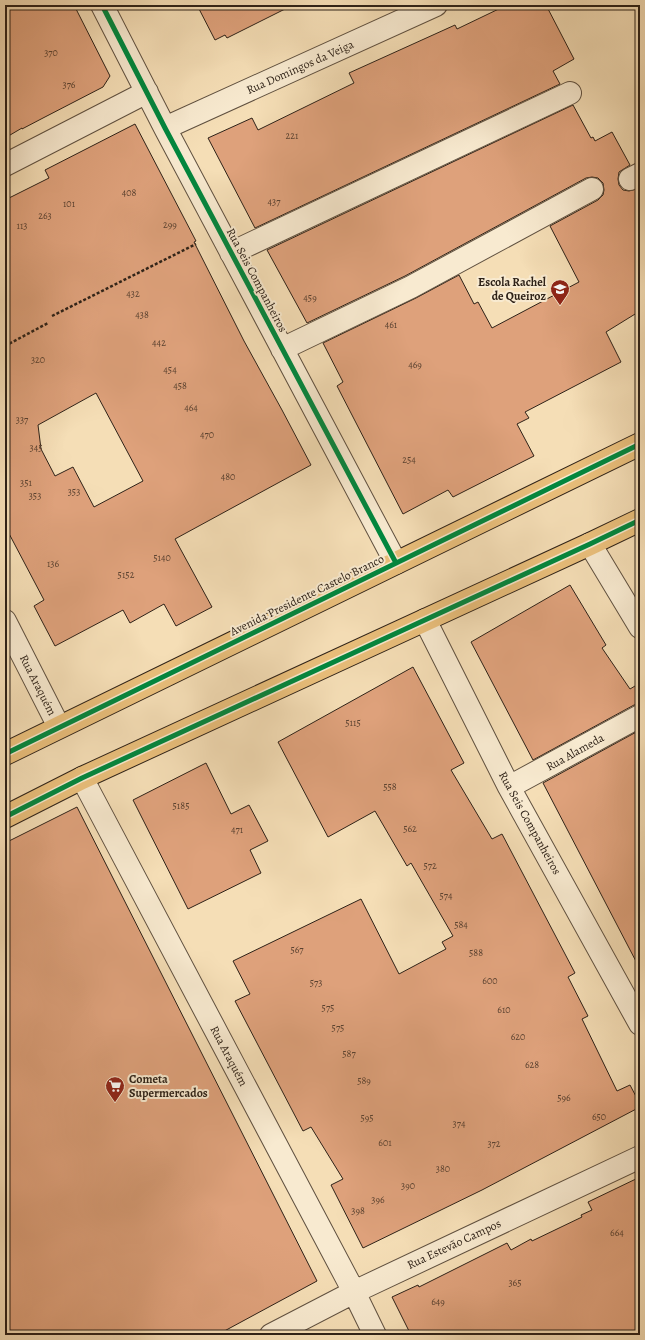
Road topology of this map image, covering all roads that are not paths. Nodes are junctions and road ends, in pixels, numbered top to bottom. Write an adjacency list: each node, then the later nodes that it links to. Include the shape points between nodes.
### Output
1 (102, 5): 3 (street, Rua Seis Companheiros)
2 (436, 5): 5 (street, Rua Domingos da Veiga)
3 (147, 92): 5 (street, Rua Seis Companheiros); 6 (street)
4 (570, 93): 8 (street)
5 (165, 128): 8 (street, Rua Seis Companheiros)
6 (5, 165)
7 (592, 189): 9 (street, via 411,287)
8 (231, 253): 9 (street, Rua Seis Companheiros)
9 (282, 349): 13 (street, Rua Seis Companheiros)
10 (640, 444): 13 (main road, Avenida Presidente Castelo Branco)
11 (640, 520): 12 (main road)
12 (590, 544): 14 (main road); 16 (street)
13 (396, 563): 18 (main road, Avenida Presidente Castelo Branco)
14 (425, 620): 20 (main road); 21 (street, Rua Seis Companheiros)
15 (5, 621): 18 (street, Rua Araquém)
16 (640, 627)
17 (640, 716): 21 (street, Rua Alameda)
18 (59, 727): 19 (main road, Avenida Presidente Castelo Branco)
19 (5, 754)
20 (82, 778): 22 (main road); 25 (street, Rua Araquém)
21 (510, 787): 23 (street, Rua Seis Companheiros)
22 (5, 817)
23 (640, 1024)
24 (640, 1157): 25 (street, Rua Estevão Campos)
25 (354, 1292): 26 (street, Rua Estevão Campos); 27 (street, Rua Araquém)
26 (271, 1335)
27 (375, 1335)

